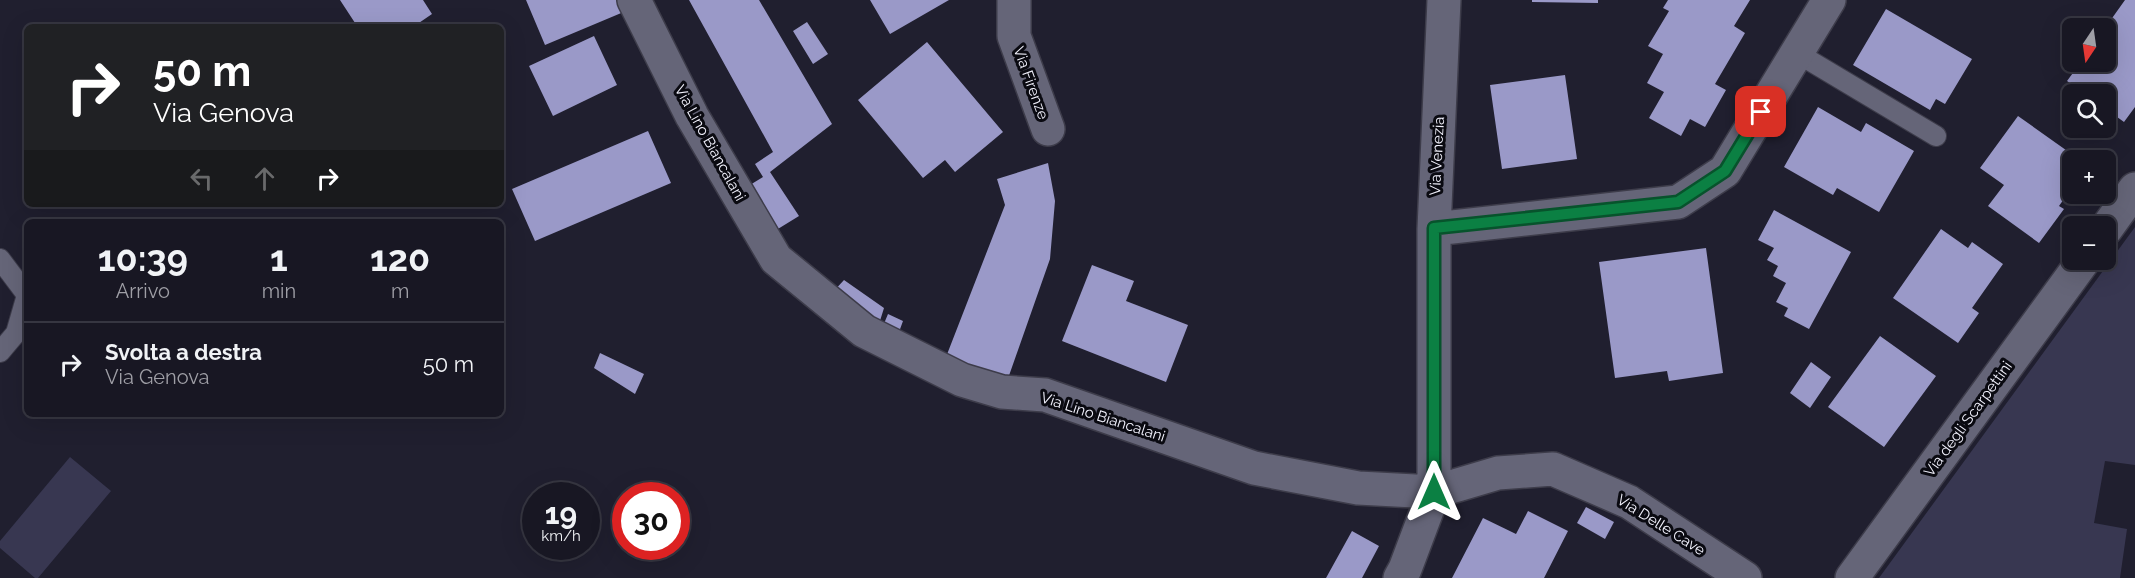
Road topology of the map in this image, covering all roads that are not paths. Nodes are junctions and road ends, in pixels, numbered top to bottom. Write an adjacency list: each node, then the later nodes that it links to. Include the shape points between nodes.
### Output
1 (634, 0): 16 (street, Via Lino Biancalani, via 692,116 777,259 864,331 962,380 1002,392 1045,395 1254,468 1358,488)
2 (1014, 0): 6 (street, Via Firenze, via 1014,36)
3 (1444, 0): 10 (street, Via Venezia)
4 (1829, 0): 5 (street)
5 (1797, 53): 7 (lane); 10 (street, via 1725,171 1678,202)
6 (1048, 129)
7 (1936, 136)
8 (2135, 189): 9 (street)
9 (2115, 216)
10 (1434, 228): 16 (street, Via Venezia)
11 (0, 259): 13 (lane)
12 (2077, 270): 19 (street, Via degli Scarpettini)
13 (24, 291)
14 (24, 305): 15 (lane, via 16,333)
15 (0, 352)
16 (1434, 492): 17 (street); 18 (street, Via Delle Cave, via 1498,473 1553,469 1629,502)
17 (1400, 578)
18 (1745, 578)
19 (1852, 578)

